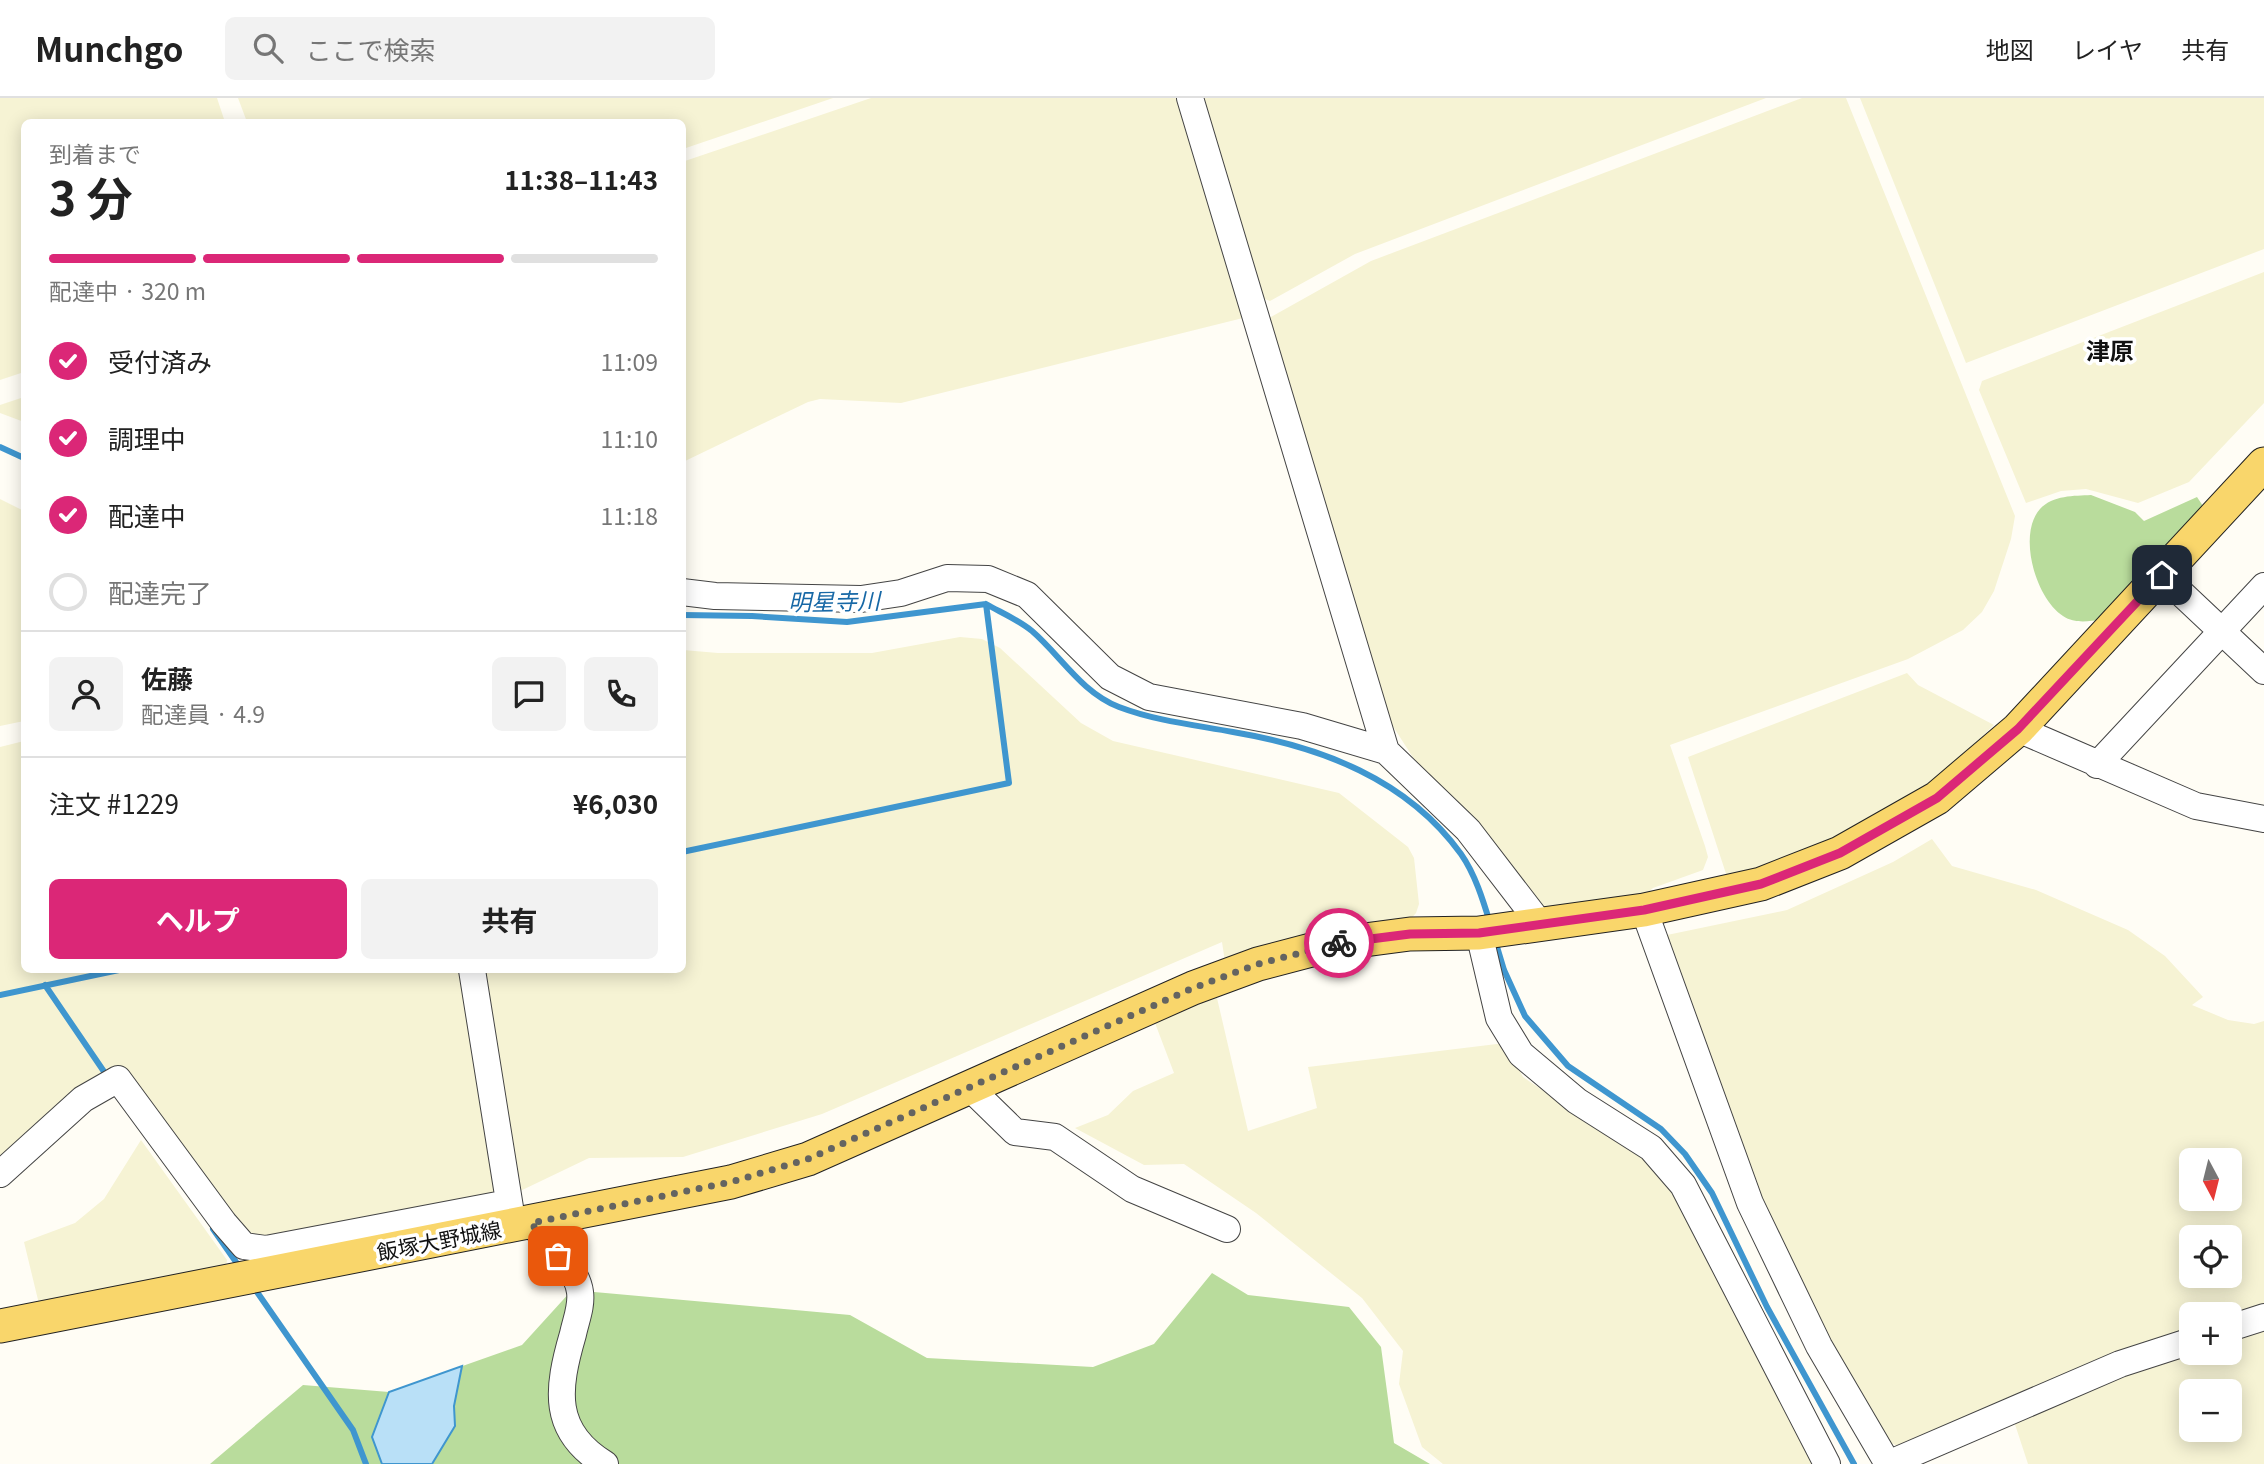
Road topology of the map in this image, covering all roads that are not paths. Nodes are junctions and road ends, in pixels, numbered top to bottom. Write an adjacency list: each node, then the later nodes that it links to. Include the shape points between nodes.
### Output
1 (1190, 98): 9 (street)
2 (2264, 464): 3 (main road, 飯塚大野城線)
3 (2162, 575): 6 (street); 8 (main road, 飯塚大野城線)
4 (2264, 586): 6 (street)
5 (686, 592): 9 (street, via 861,600 947,578 988,579 1027,595 1110,677 1149,697 1302,726)
6 (2222, 631): 7 (street); 10 (street)
7 (2264, 671)
8 (2018, 729): 10 (street); 12 (main road, 飯塚大野城線, via 1937,798 1840,853 1761,884)
9 (1386, 751): 13 (street, via 1468,830)
10 (2097, 765): 11 (street, via 2196,806)
11 (2264, 819)
12 (1644, 910): 13 (main road, 飯塚大野城線); 26 (street, via 1750,1203 1819,1346)
13 (1528, 926): 14 (main road, 飯塚大野城線)
14 (1479, 933): 16 (main road, 飯塚大野城線, via 1410,934 1334,944 1258,964 1193,988); 25 (street, via 1499,1018 1521,1054 1577,1101 1651,1148 1683,1185)
15 (473, 973): 18 (street)
16 (971, 1089): 18 (main road, 飯塚大野城線, via 808,1159 731,1182); 19 (street, via 1015,1132 1055,1137 1132,1189)
17 (0, 1174): 18 (street, via 83,1099 118,1079 244,1246 266,1249)
18 (518, 1217): 22 (main road, 飯塚大野城線); 24 (street, via 572,1273 580,1290 561,1406 567,1430 586,1452)
19 (1227, 1229)
20 (2264, 1317): 21 (street)
21 (2242, 1324)
22 (0, 1326)
23 (2179, 1345): 26 (street, via 2120,1364)
24 (606, 1464)
25 (1827, 1464)
26 (1888, 1464)

